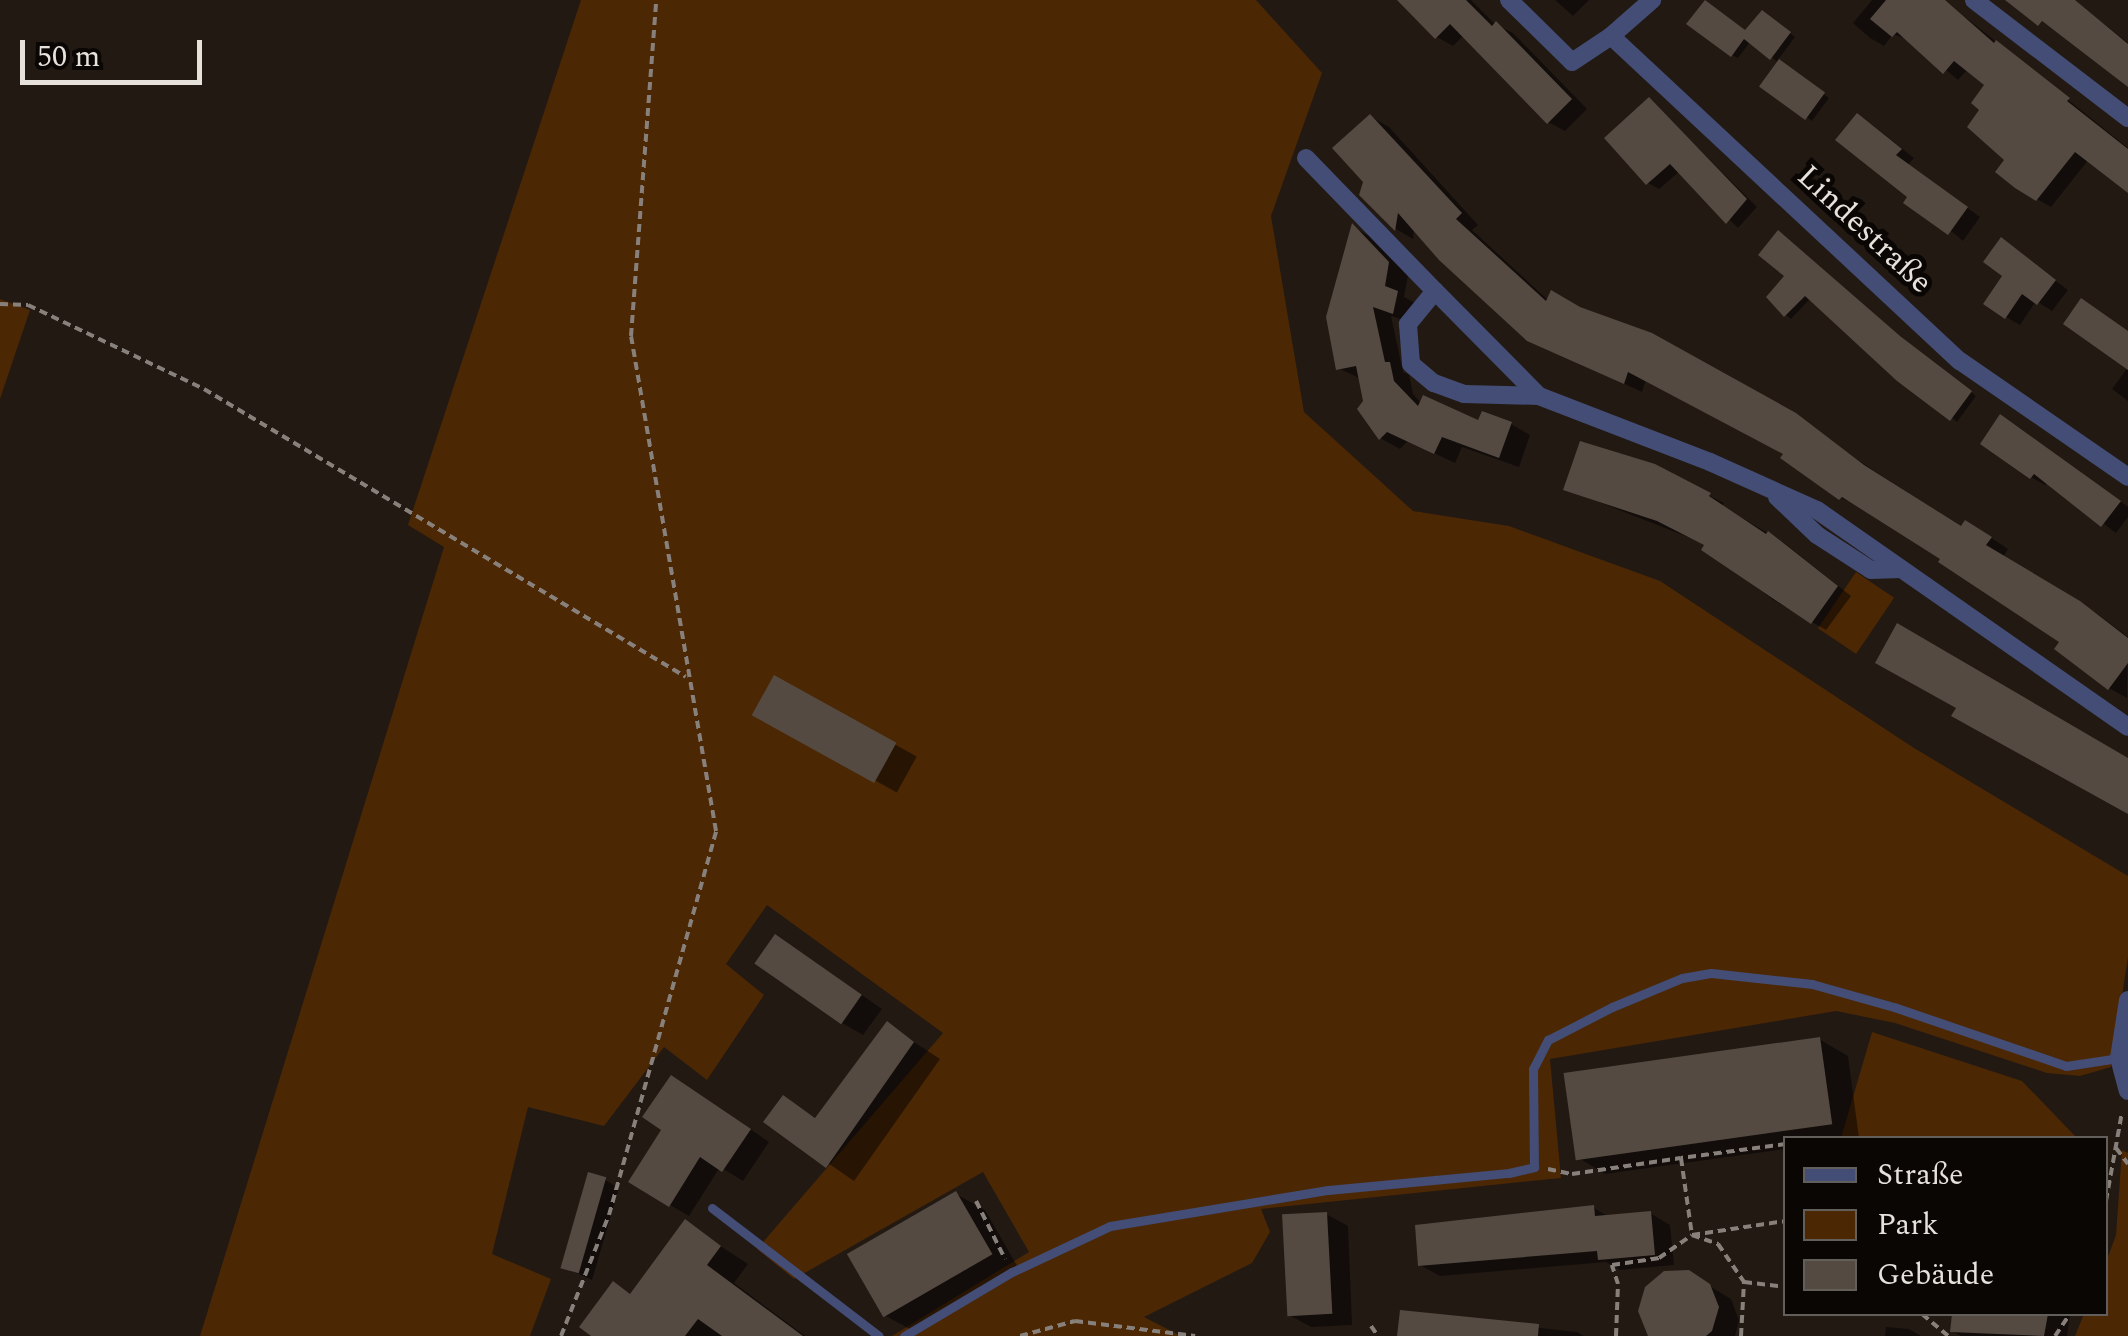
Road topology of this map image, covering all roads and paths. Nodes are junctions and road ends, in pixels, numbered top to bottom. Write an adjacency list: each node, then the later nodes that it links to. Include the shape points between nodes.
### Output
1 (656, 0): 12 (path, via 631,336)
2 (1509, 0): 5 (street, via 1572,62)
3 (1652, 0): 5 (street)
4 (1974, 0): 6 (street)
5 (1611, 36): 11 (street, Lindestraße, via 1960,361)
6 (2128, 118)
7 (1306, 158): 8 (street)
8 (1435, 291): 10 (street); 10 (street, via 1408,324 1411,364 1434,383 1464,394)
9 (0, 304): 12 (path, via 28,305 64,320 204,389)
10 (1538, 396): 13 (street, via 1818,510)
11 (2128, 477)
12 (686, 677): 32 (path, via 716,831 609,1215)
13 (2128, 727)
14 (2128, 1000): 15 (street)
15 (2119, 1058): 16 (street); 21 (lane, via 2066,1066 1812,984 1712,973 1682,978 1548,1040 1534,1069)
16 (2127, 1091): 18 (path)
17 (1783, 1144): 19 (path)
18 (2114, 1146): 20 (path); 22 (path)
19 (1682, 1158): 21 (path, via 1572,1174); 26 (path)
20 (2128, 1164)
21 (1534, 1166): 27 (lane, via 1328,1190 1110,1226)
22 (2108, 1187)
23 (976, 1201): 27 (path)
24 (712, 1208): 33 (lane)
25 (1783, 1221): 26 (path)
26 (1692, 1234): 28 (path, via 1718,1244); 38 (path, via 1659,1258 1612,1266)
27 (1012, 1272): 34 (lane)
28 (1744, 1282): 29 (path); 39 (path)
29 (1783, 1288)
30 (1924, 1316): 40 (path)
31 (1371, 1326): 37 (path)
32 (561, 1336)
33 (879, 1336)
34 (904, 1336)
35 (1020, 1336): 36 (path, via 1075,1321)
36 (1195, 1336)
37 (1378, 1336)
38 (1616, 1336)
39 (1741, 1336)
40 (1948, 1336)

